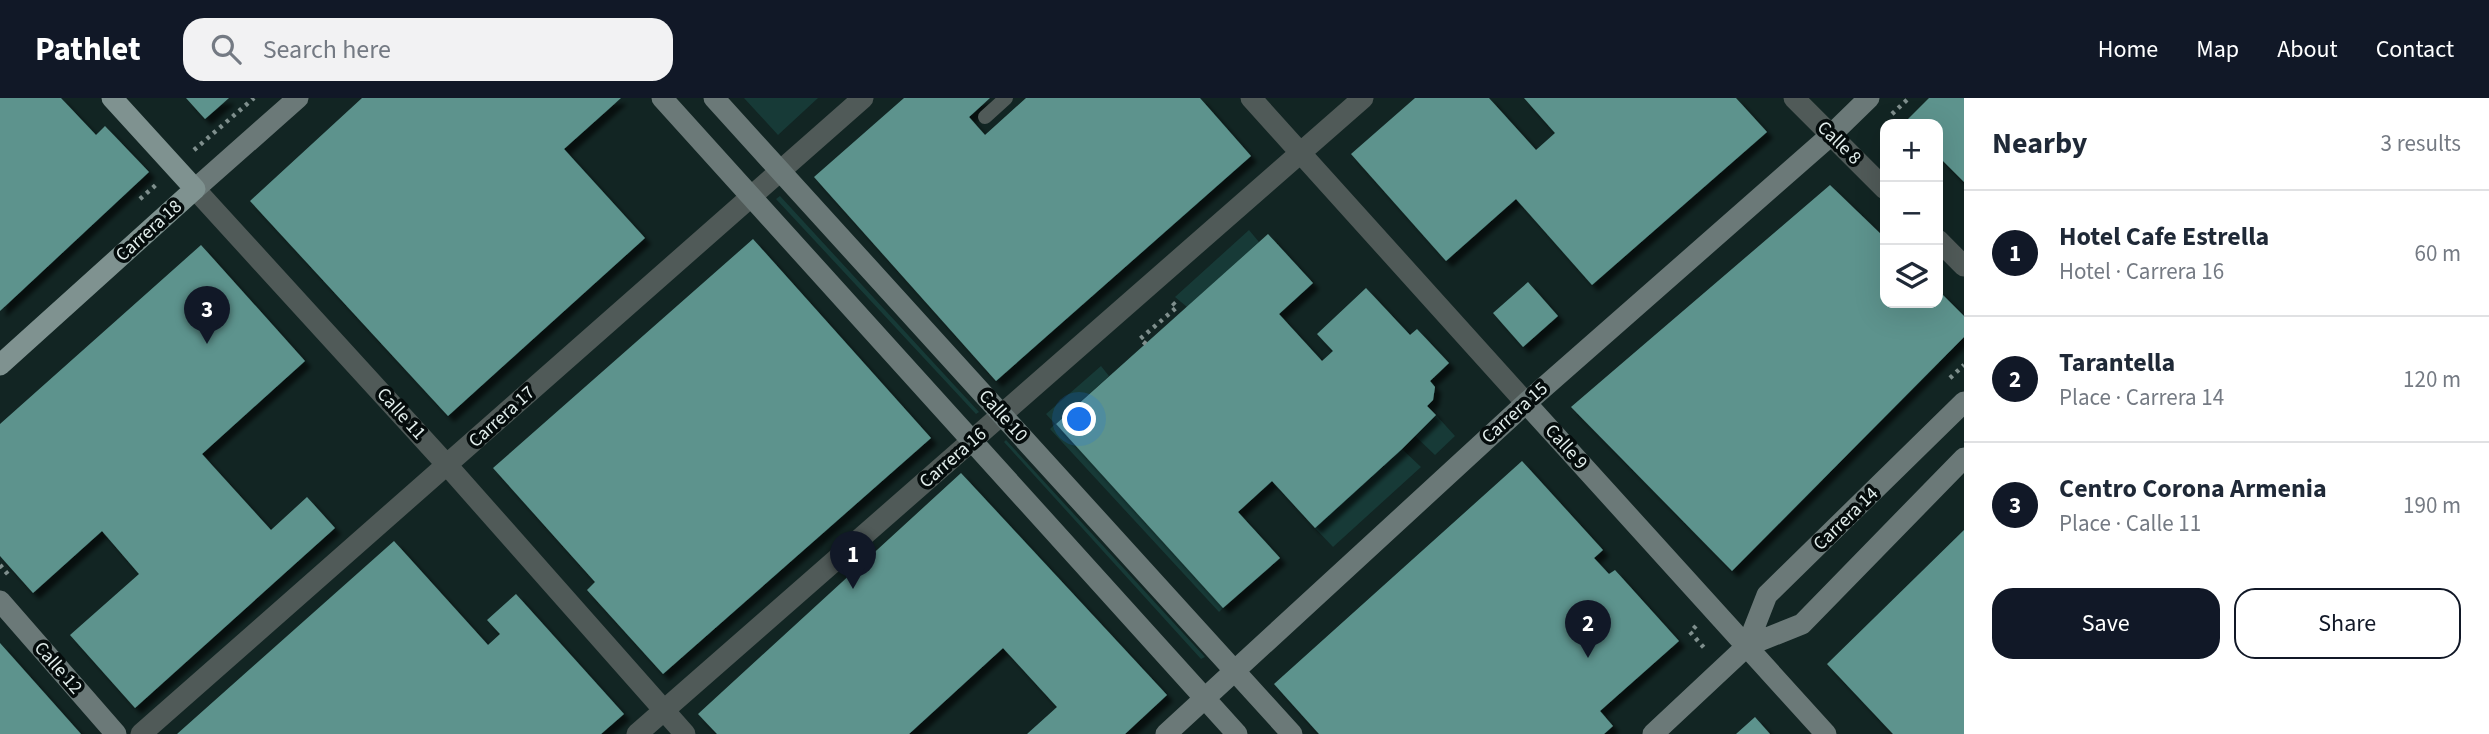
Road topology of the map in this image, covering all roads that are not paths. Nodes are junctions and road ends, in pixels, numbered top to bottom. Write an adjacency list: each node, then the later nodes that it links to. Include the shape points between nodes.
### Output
1 (112, 98): 16 (main road, Calle 11)
2 (298, 98): 16 (street, Carrera 18)
3 (662, 98): 17 (street, Calle 10)
4 (714, 98): 14 (street, Calle 10)
5 (863, 98): 14 (street, Carrera 17)
6 (1006, 98): 11 (lane)
7 (1251, 98): 13 (street, Calle 9)
8 (1363, 98): 13 (street, Carrera 16)
9 (1794, 98): 12 (street, Calle 8)
10 (1869, 98): 12 (street, Carrera 15)
11 (985, 117)
12 (1831, 135): 15 (street, Calle 8); 21 (street, Carrera 15)
13 (1300, 153): 21 (street, Calle 9); 23 (street, Carrera 16)
14 (781, 172): 17 (street, Carrera 17); 23 (street, Calle 10)
15 (1880, 183)
16 (195, 189): 20 (main road, Carrera 18); 26 (street, Calle 11)
17 (751, 196): 24 (street, Calle 10); 26 (street, Carrera 17)
18 (1943, 245): 19 (street)
19 (1964, 266)
20 (0, 365)
21 (1526, 402): 28 (street, Calle 9); 29 (street, Carrera 15)
22 (1964, 402): 28 (street, Carrera 14, via 1767,595)
23 (1002, 414): 24 (street, Carrera 16); 29 (street, Calle 10)
24 (973, 441): 30 (street, Calle 10); 31 (street, Carrera 16)
25 (1964, 458): 28 (street, Carrera 14, via 1802,624)
26 (447, 466): 31 (street, Calle 11); 33 (street, Carrera 17)
27 (0, 601): 32 (street, Calle 12)
28 (1746, 646): 39 (street, Carrera 14); 40 (street, Calle 9)
29 (1236, 670): 30 (street, Carrera 15); 38 (street, Calle 10)
30 (1206, 698): 36 (street, Carrera 15); 37 (street, Calle 10)
31 (664, 710): 34 (street, Carrera 16); 35 (street, Calle 11)
32 (116, 734)
33 (141, 734)
34 (637, 734)
35 (685, 734)
36 (1166, 734)
37 (1237, 734)
38 (1292, 734)
39 (1653, 734)
40 (1826, 734)

